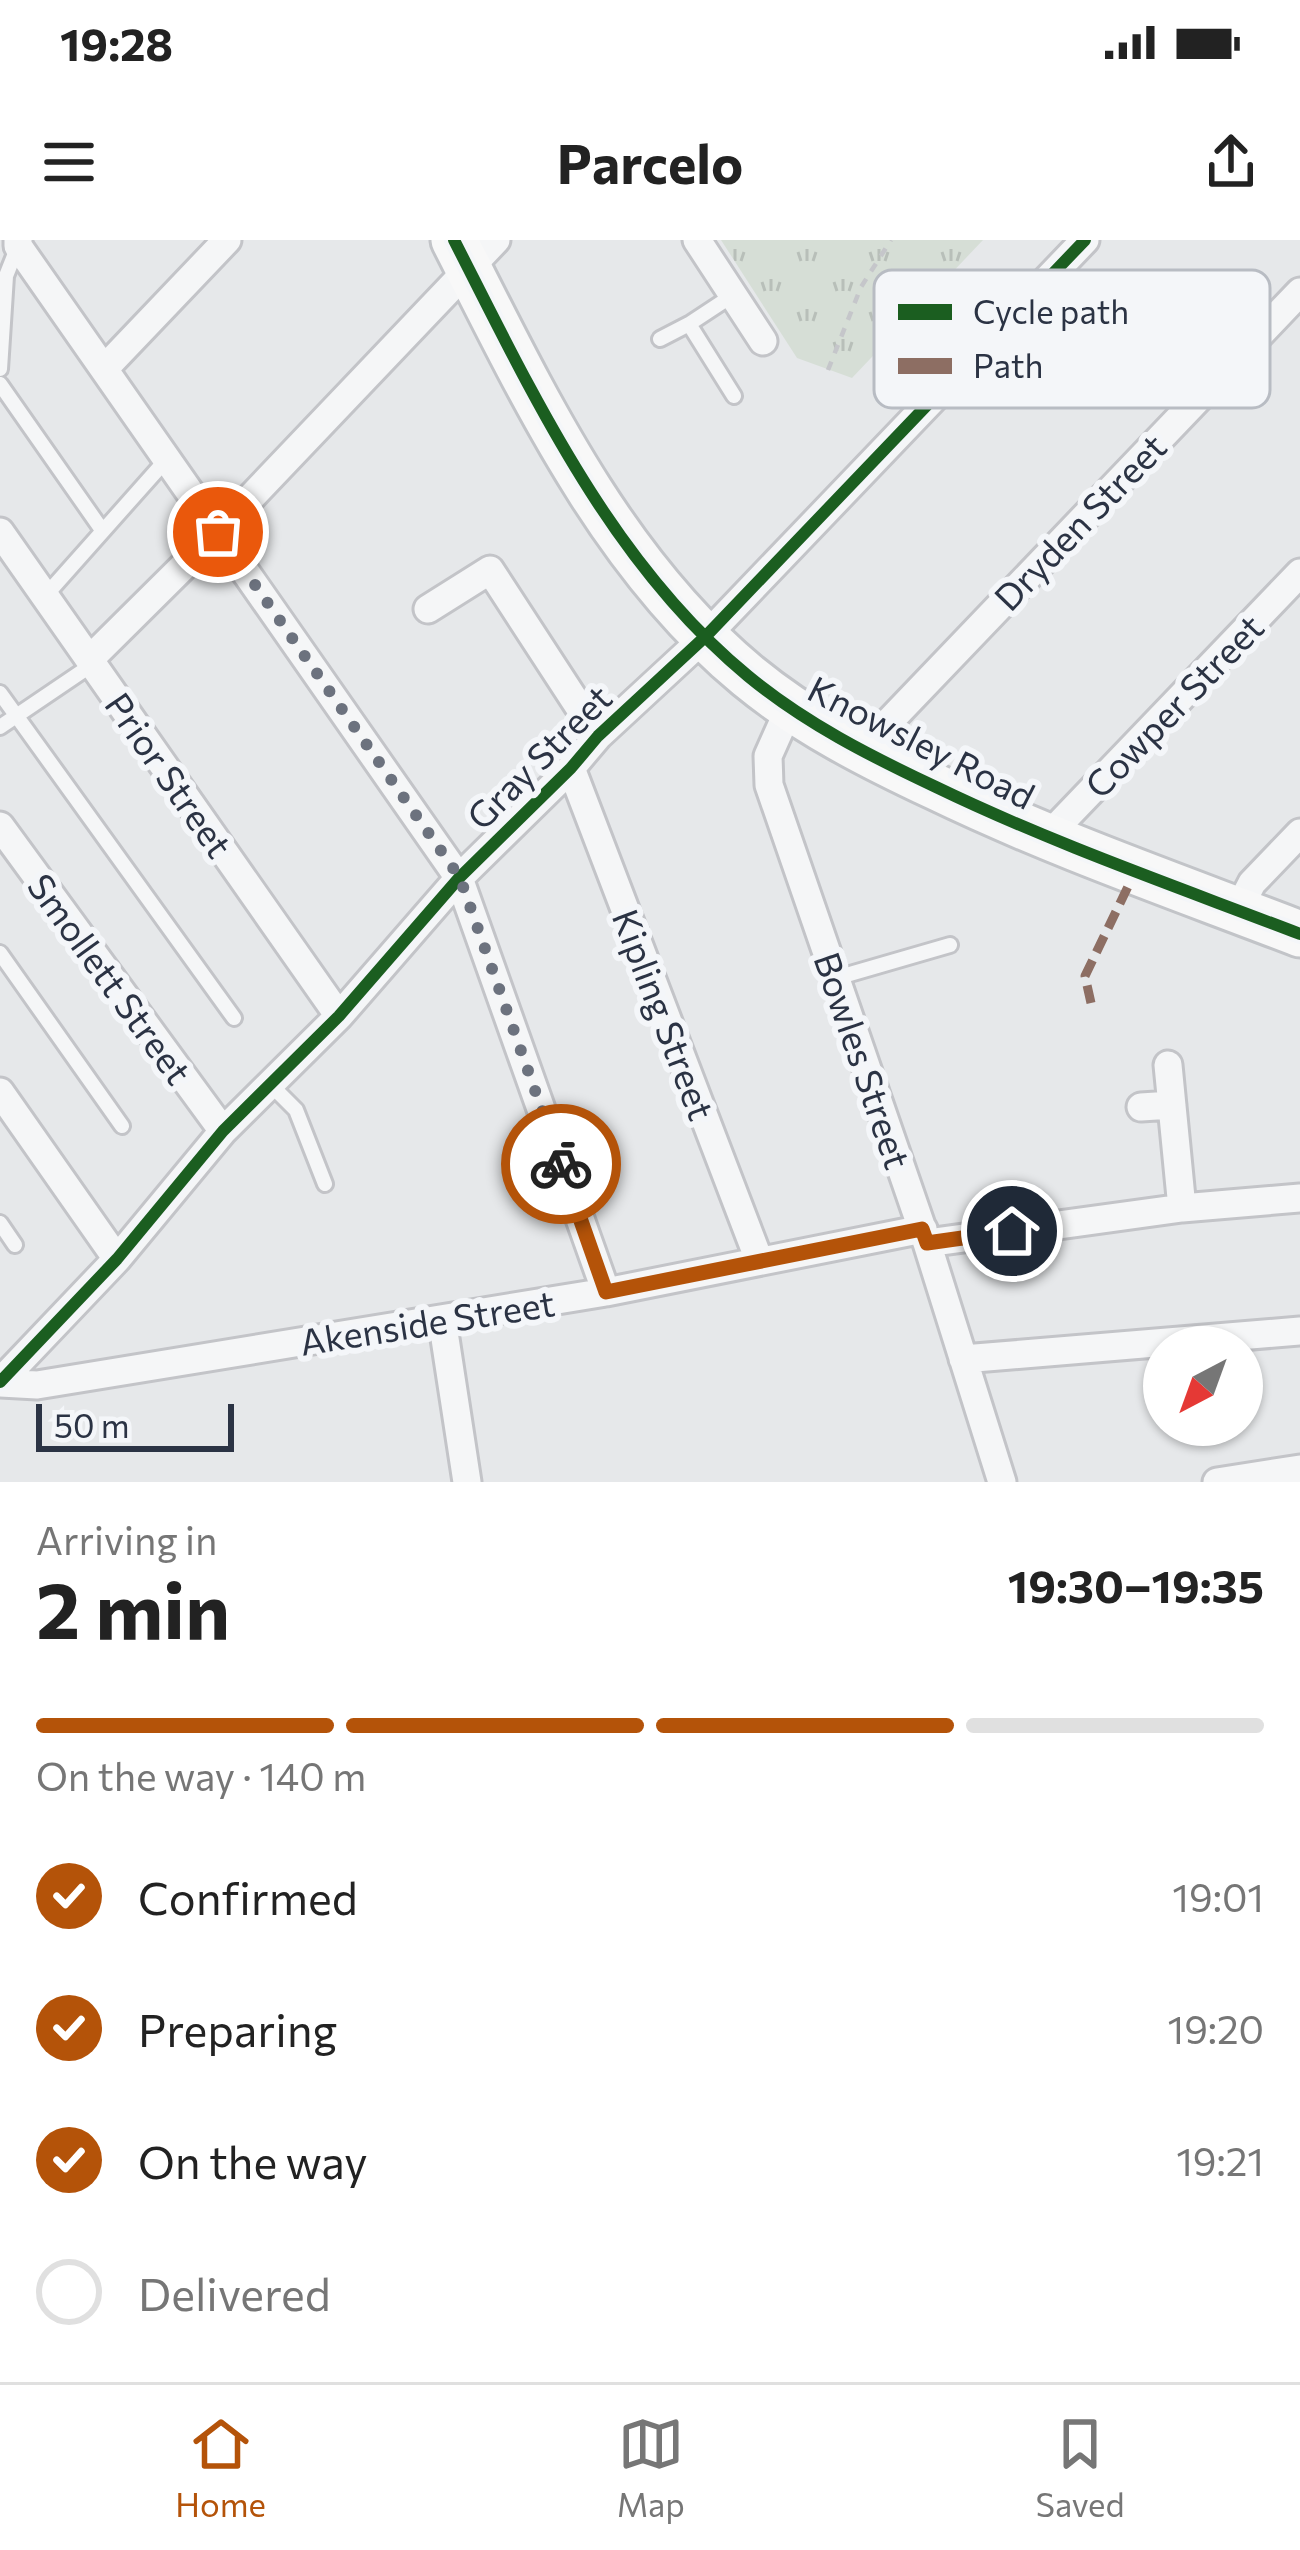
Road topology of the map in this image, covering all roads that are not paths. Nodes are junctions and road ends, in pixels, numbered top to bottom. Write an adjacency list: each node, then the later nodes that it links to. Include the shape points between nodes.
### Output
1 (227, 240): 14 (street)
2 (697, 240): 8 (street)
3 (1085, 240): 6 (street, Gray Street)
4 (18, 243): 13 (lane, via 6,276); 14 (street)
5 (473, 250): 22 (street); 26 (main road, Knowsley Road, via 588,490)
6 (1056, 270)
7 (1300, 292): 9 (street, Dryden Street)
8 (733, 295): 10 (lane); 12 (street)
9 (1270, 323)
10 (689, 324): 11 (lane); 16 (lane)
11 (660, 339)
12 (763, 341)
13 (0, 369)
14 (104, 369): 19 (street)
15 (0, 384): 20 (lane)
16 (734, 395)
17 (924, 408): 26 (street, Gray Street)
18 (1189, 408): 33 (street, Dryden Street)
19 (168, 458): 20 (lane); 22 (street)
20 (102, 530): 24 (lane)
21 (0, 532): 24 (street, Prior Street)
22 (218, 532): 27 (street); 38 (street)
23 (1300, 572): 37 (street, Cowper Street)
24 (46, 595): 27 (street, Prior Street)
25 (428, 609): 32 (street, via 490,570)
26 (706, 636): 29 (main road, Knowsley Road); 32 (street, Gray Street)
27 (92, 661): 30 (lane); 44 (street, Prior Street)
28 (0, 693): 30 (lane)
29 (789, 709): 33 (main road, Knowsley Road); 43 (street, Bowles Street, via 768,756 769,784)
30 (16, 716): 31 (lane); 45 (lane)
31 (0, 727)
32 (598, 736): 34 (street, Gray Street)
33 (861, 752): 37 (main road, Knowsley Road)
34 (572, 768): 38 (street, Gray Street); 60 (street, Kipling Street)
35 (0, 826): 52 (street, Smollett Street)
36 (1300, 833): 39 (street, via 1256,877)
37 (1046, 838): 39 (main road, Knowsley Road)
38 (460, 878): 44 (street, Gray Street); 61 (street)
39 (1238, 910): 40 (main road, Knowsley Road)
40 (1300, 934)
41 (950, 945): 43 (lane)
42 (0, 953): 51 (lane)
43 (836, 978): 57 (street, Bowles Street)
44 (339, 1016): 47 (street, Gray Street)
45 (234, 1018)
46 (1168, 1066): 49 (street)
47 (270, 1084): 52 (street, Gray Street); 53 (lane, via 296,1110)
48 (0, 1092): 59 (street)
49 (1172, 1105): 50 (street); 55 (street)
50 (1142, 1107)
51 (122, 1126)
52 (223, 1131): 59 (street, Gray Street)
53 (326, 1184)
54 (1300, 1198): 55 (street, Akenside Street)
55 (1182, 1208): 57 (street, Akenside Street)
56 (0, 1222): 58 (lane)
57 (925, 1236): 60 (street, Akenside Street); 64 (street, Bowles Street)
58 (15, 1245)
59 (117, 1259): 65 (street, Gray Street)
60 (759, 1260): 61 (street, Akenside Street)
61 (606, 1292): 62 (street, Akenside Street)
62 (442, 1319): 65 (street, Akenside Street, via 37,1385); 67 (street)
63 (1300, 1331): 64 (street)
64 (963, 1359): 68 (street, Bowles Street)
65 (2, 1374)
66 (1300, 1469): 69 (street)
67 (467, 1482)
68 (1002, 1482)
69 (1217, 1482)

